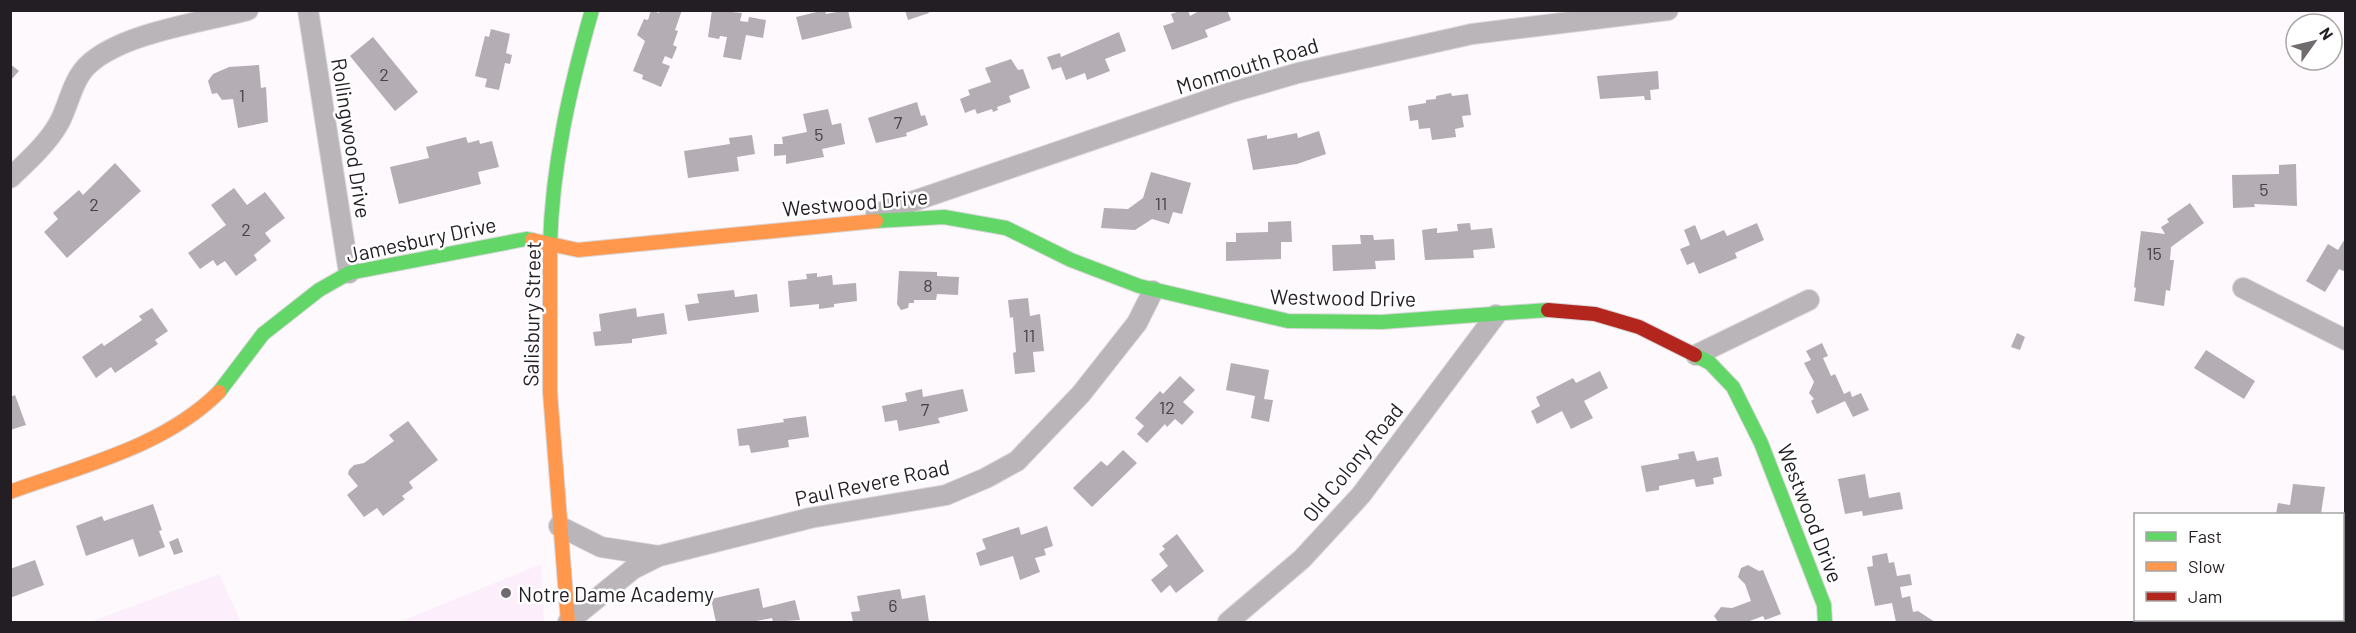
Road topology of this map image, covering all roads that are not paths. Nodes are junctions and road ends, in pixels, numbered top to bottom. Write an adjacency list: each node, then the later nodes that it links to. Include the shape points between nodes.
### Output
1 (248, 10): 5 (street, via 157,32 117,47 87,66 74,86 59,124)
2 (308, 10): 8 (street, Rollingwood Drive)
3 (592, 10): 7 (street, Salisbury Street, via 566,101 558,148)
4 (1668, 10): 6 (street, Monmouth Road, via 1472,34 1298,73)
5 (10, 178)
6 (854, 222): 7 (street, Westwood Drive, via 578,250); 10 (street, Westwood Drive, via 922,217 986,223)
7 (552, 244): 8 (street, Jamesbury Drive, via 526,239); 16 (street, Salisbury Street, via 552,433)
8 (349, 273): 15 (street, Jamesbury Drive, via 319,290 263,334 218,393 191,416 119,453)
9 (2243, 288): 13 (street)
10 (1153, 291): 12 (street, Westwood Drive, via 1288,321 1382,322); 17 (street, Paul Revere Road, via 1137,323 1081,394 1017,461 986,478 946,495 810,518)
11 (1809, 300): 14 (street)
12 (1496, 315): 14 (street, Westwood Drive, via 1545,310 1595,314 1639,327); 19 (street, Old Colony Road, via 1361,495 1302,559)
13 (2346, 340)
14 (1696, 355): 20 (street, Westwood Drive, via 1724,376 1748,414 1824,605)
15 (10, 492)
16 (559, 526): 17 (street, Paul Revere Road, via 601,547); 18 (street, Salisbury Street)
17 (658, 556): 18 (street, Paul Revere Road, via 633,569)
18 (568, 622)
19 (1228, 622)
20 (1825, 622)

